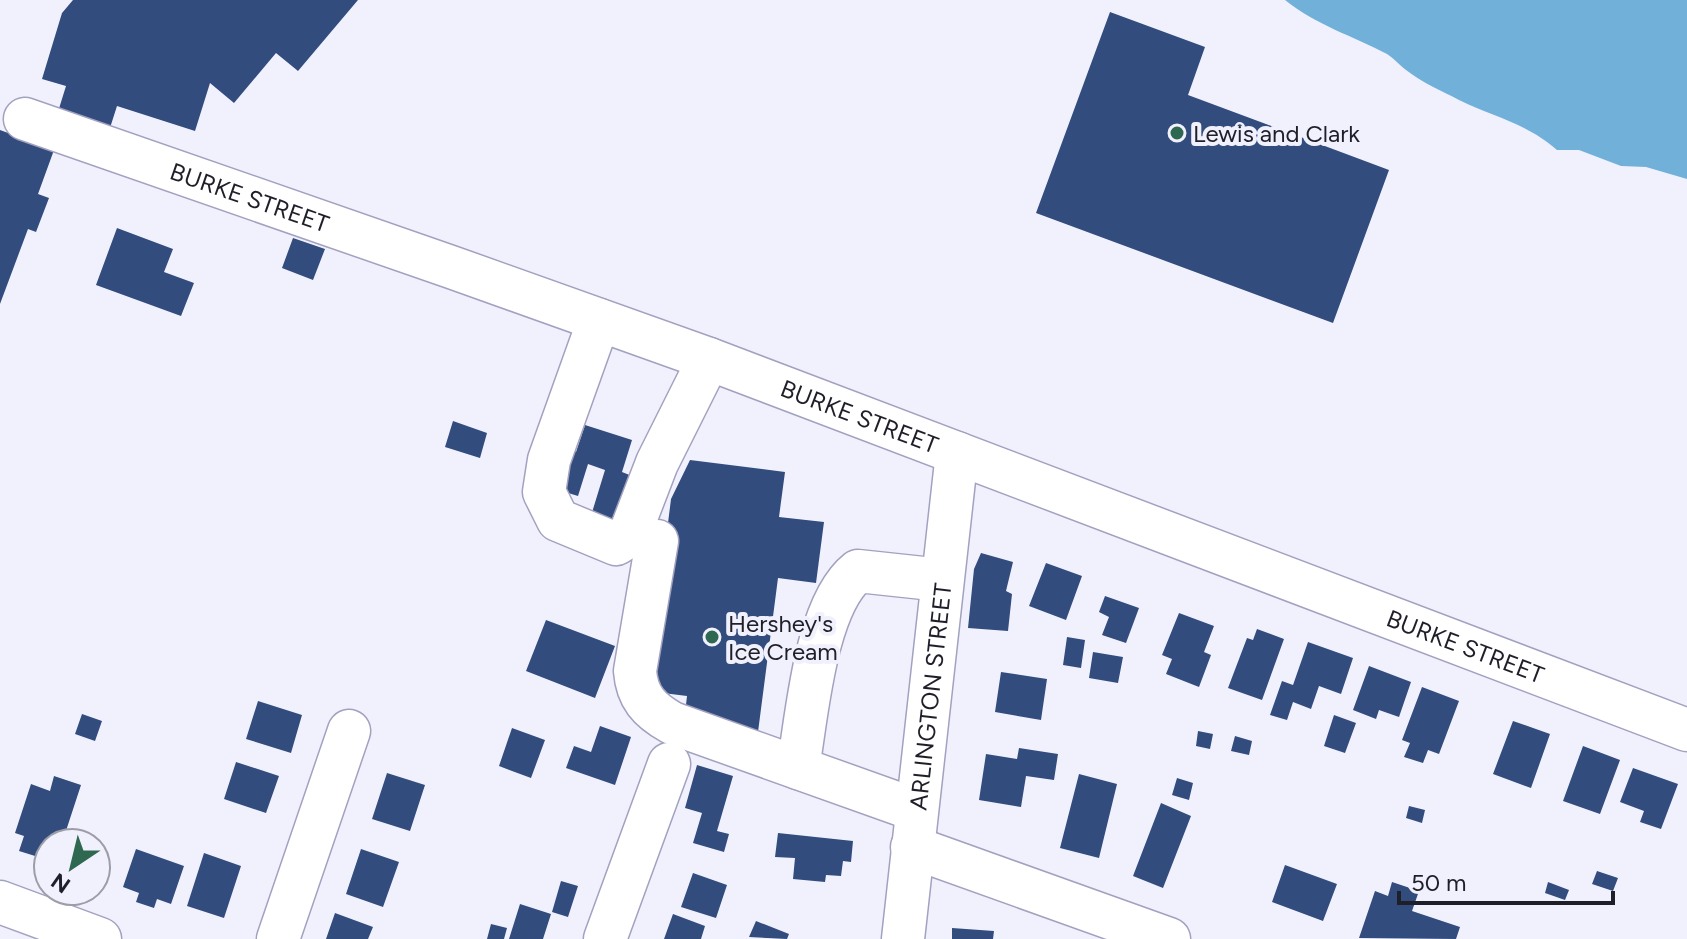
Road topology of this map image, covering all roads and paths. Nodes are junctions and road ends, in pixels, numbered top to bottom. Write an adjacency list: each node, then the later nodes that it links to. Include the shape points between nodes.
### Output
1 (25, 119): 2 (street, BURKE STREET)
2 (599, 320): 3 (street, BURKE STREET); 3 (street, via 549,460 544,492 558,520 616,544 629,536 657,463)
3 (709, 359): 4 (street, BURKE STREET)
4 (957, 453): 6 (street, ARLINGTON STREET); 7 (street, BURKE STREET)
5 (657, 541): 10 (street, via 635,671 644,702 672,723)
6 (942, 580): 10 (street, via 858,571 848,579 824,629); 11 (street, ARLINGTON STREET)
7 (1687, 730)
8 (349, 731): 14 (street)
9 (669, 764): 15 (street)
10 (798, 768): 11 (street)
11 (914, 828): 16 (street, ARLINGTON STREET); 17 (street)
12 (0, 902): 13 (street)
13 (100, 939)
14 (278, 939)
15 (605, 939)
16 (903, 939)
17 (1169, 939)

